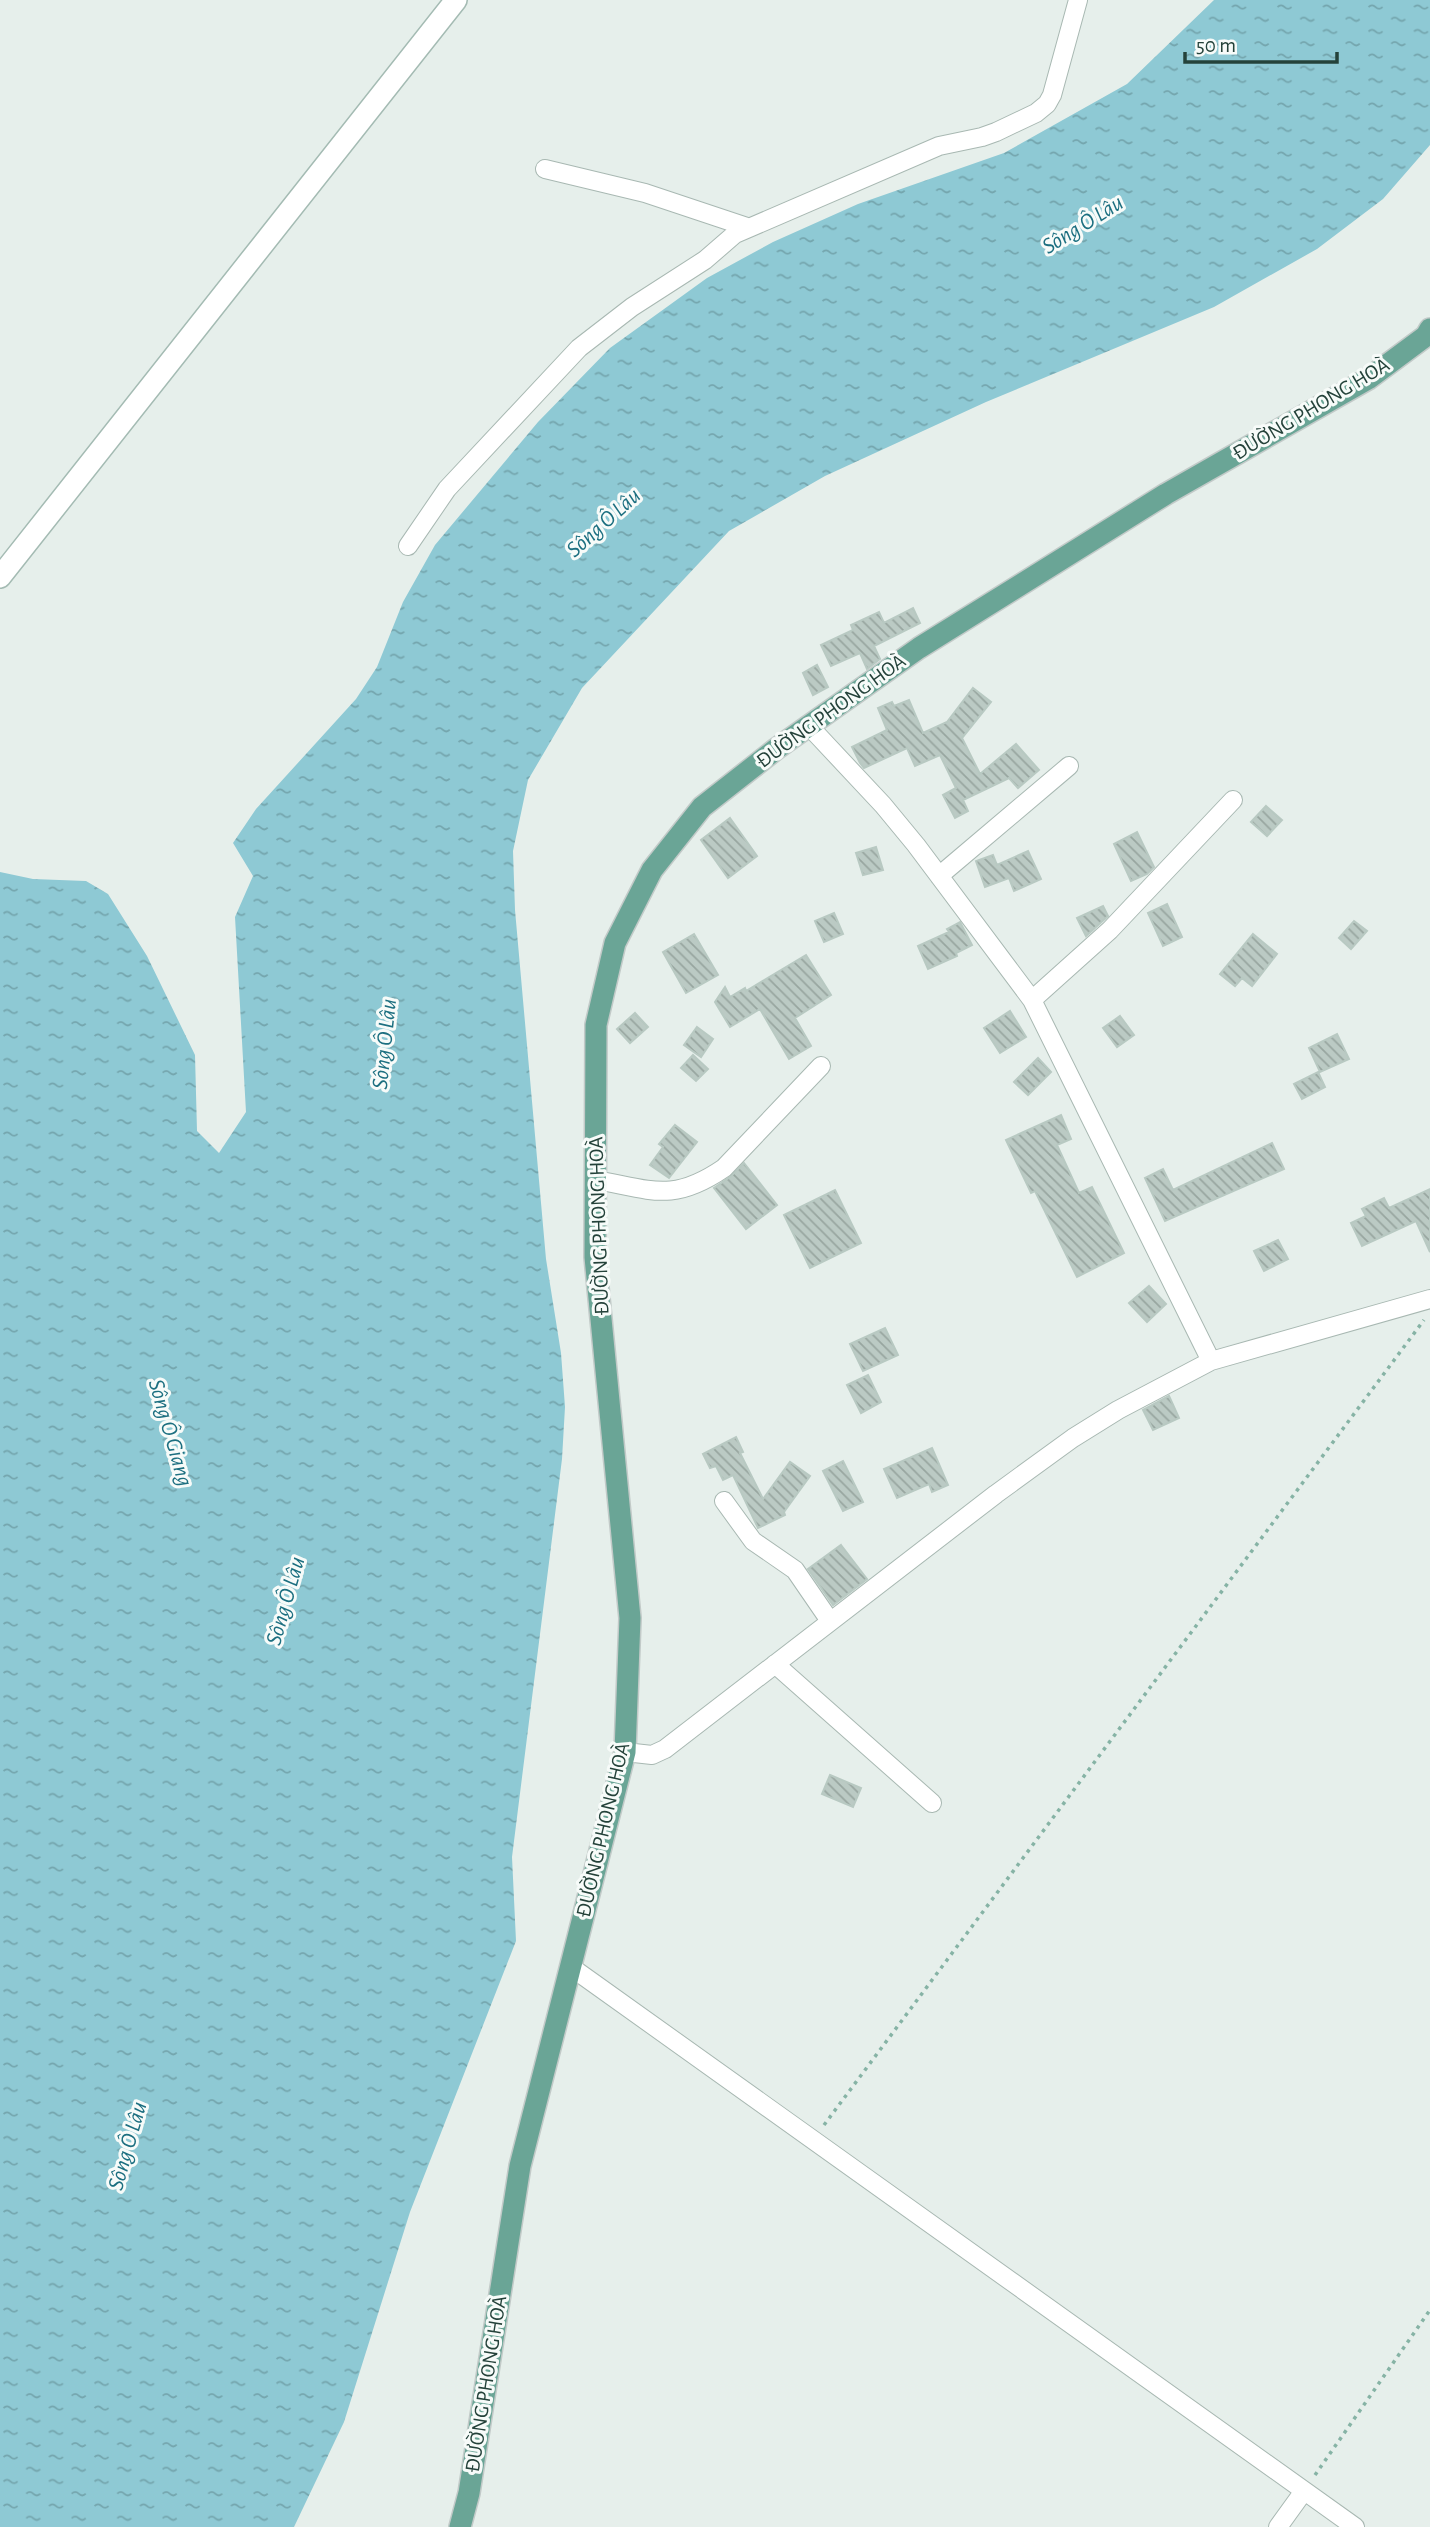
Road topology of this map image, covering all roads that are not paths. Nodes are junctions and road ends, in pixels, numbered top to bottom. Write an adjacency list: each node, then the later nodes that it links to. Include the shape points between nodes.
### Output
1 (456, 0): 7 (street)
2 (1078, 0): 4 (street, via 1052,95 1035,113 982,137 939,146)
3 (545, 169): 4 (street, via 645,193)
4 (747, 227): 6 (street, via 579,348 447,489)
5 (1430, 329): 8 (main road, ĐƯỜNG PHONG HOÀ, via 1368,379 1131,516 919,648)
6 (408, 547)
7 (0, 577)
8 (809, 726): 11 (street, via 883,805); 14 (main road, ĐƯỜNG PHONG HOÀ, via 702,807 652,870 615,943 596,1025)
9 (1069, 766): 11 (street)
10 (1233, 800): 12 (street, via 1110,930)
11 (939, 876): 12 (street)
12 (1032, 1000): 16 (street)
13 (821, 1066): 14 (street, via 707,1180 669,1193)
14 (596, 1180): 20 (main road, ĐƯỜNG PHONG HOÀ, via 596,1257 630,1618)
15 (1430, 1299): 16 (street)
16 (1211, 1361): 18 (street, via 1073,1438)
17 (724, 1501): 18 (street, via 753,1541 795,1570)
18 (830, 1621): 19 (street)
19 (775, 1664): 20 (street, via 665,1749 652,1755); 21 (street)
20 (625, 1752): 22 (main road, ĐƯỜNG PHONG HOÀ)
21 (932, 1802)
22 (571, 1968): 23 (street); 24 (main road, ĐƯỜNG PHONG HOÀ, via 520,2166)
23 (1304, 2491): 25 (street); 26 (street)
24 (460, 2527)
25 (1278, 2527)
26 (1355, 2527)

